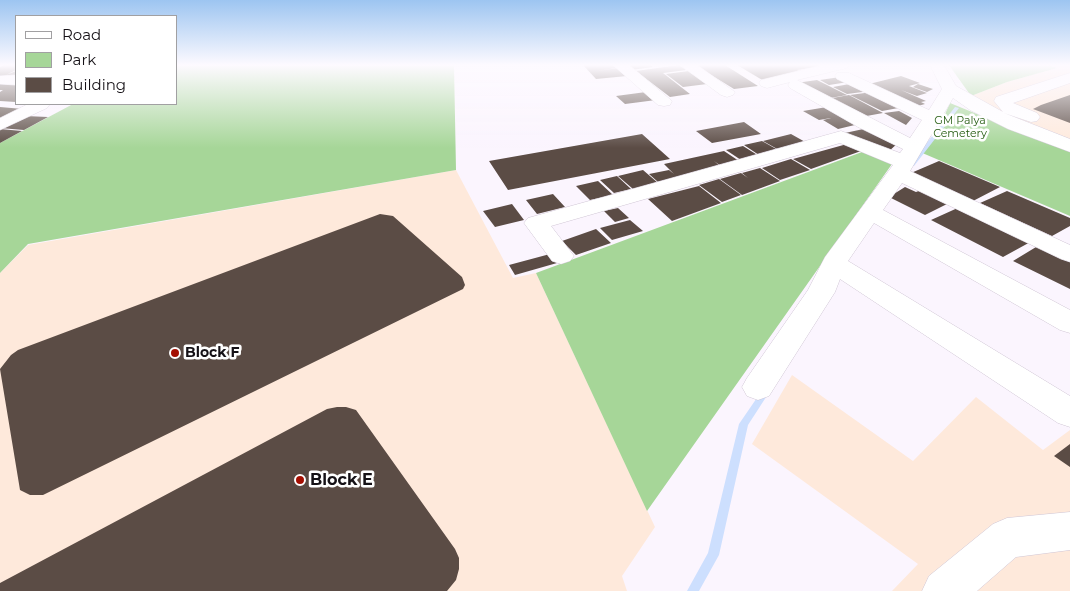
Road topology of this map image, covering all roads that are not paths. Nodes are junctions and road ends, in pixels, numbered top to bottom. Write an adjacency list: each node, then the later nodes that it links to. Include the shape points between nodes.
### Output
1 (654, 93): 7 (street)
2 (810, 93): 15 (street, via 864,123)
3 (883, 93): 11 (street)
4 (948, 93): 11 (street)
5 (955, 93): 14 (street, via 1014,125)
6 (1023, 93): 13 (street, via 1002,101 1009,108)
7 (664, 101)
8 (9, 104): 9 (street)
9 (15, 104)
10 (39, 105): 12 (street)
11 (932, 118): 15 (street)
12 (0, 125)
13 (1070, 131)
14 (1070, 146)
15 (905, 161): 16 (street); 17 (street); 18 (street, via 841,137 536,223)
16 (869, 211): 19 (street); 20 (street)
17 (1070, 254)
18 (561, 256)
19 (834, 263): 21 (street, via 821,292); 22 (street)
20 (1070, 323)
21 (758, 387)
22 (1070, 413)
23 (1070, 531): 24 (street, via 1007,538)
24 (944, 591)

